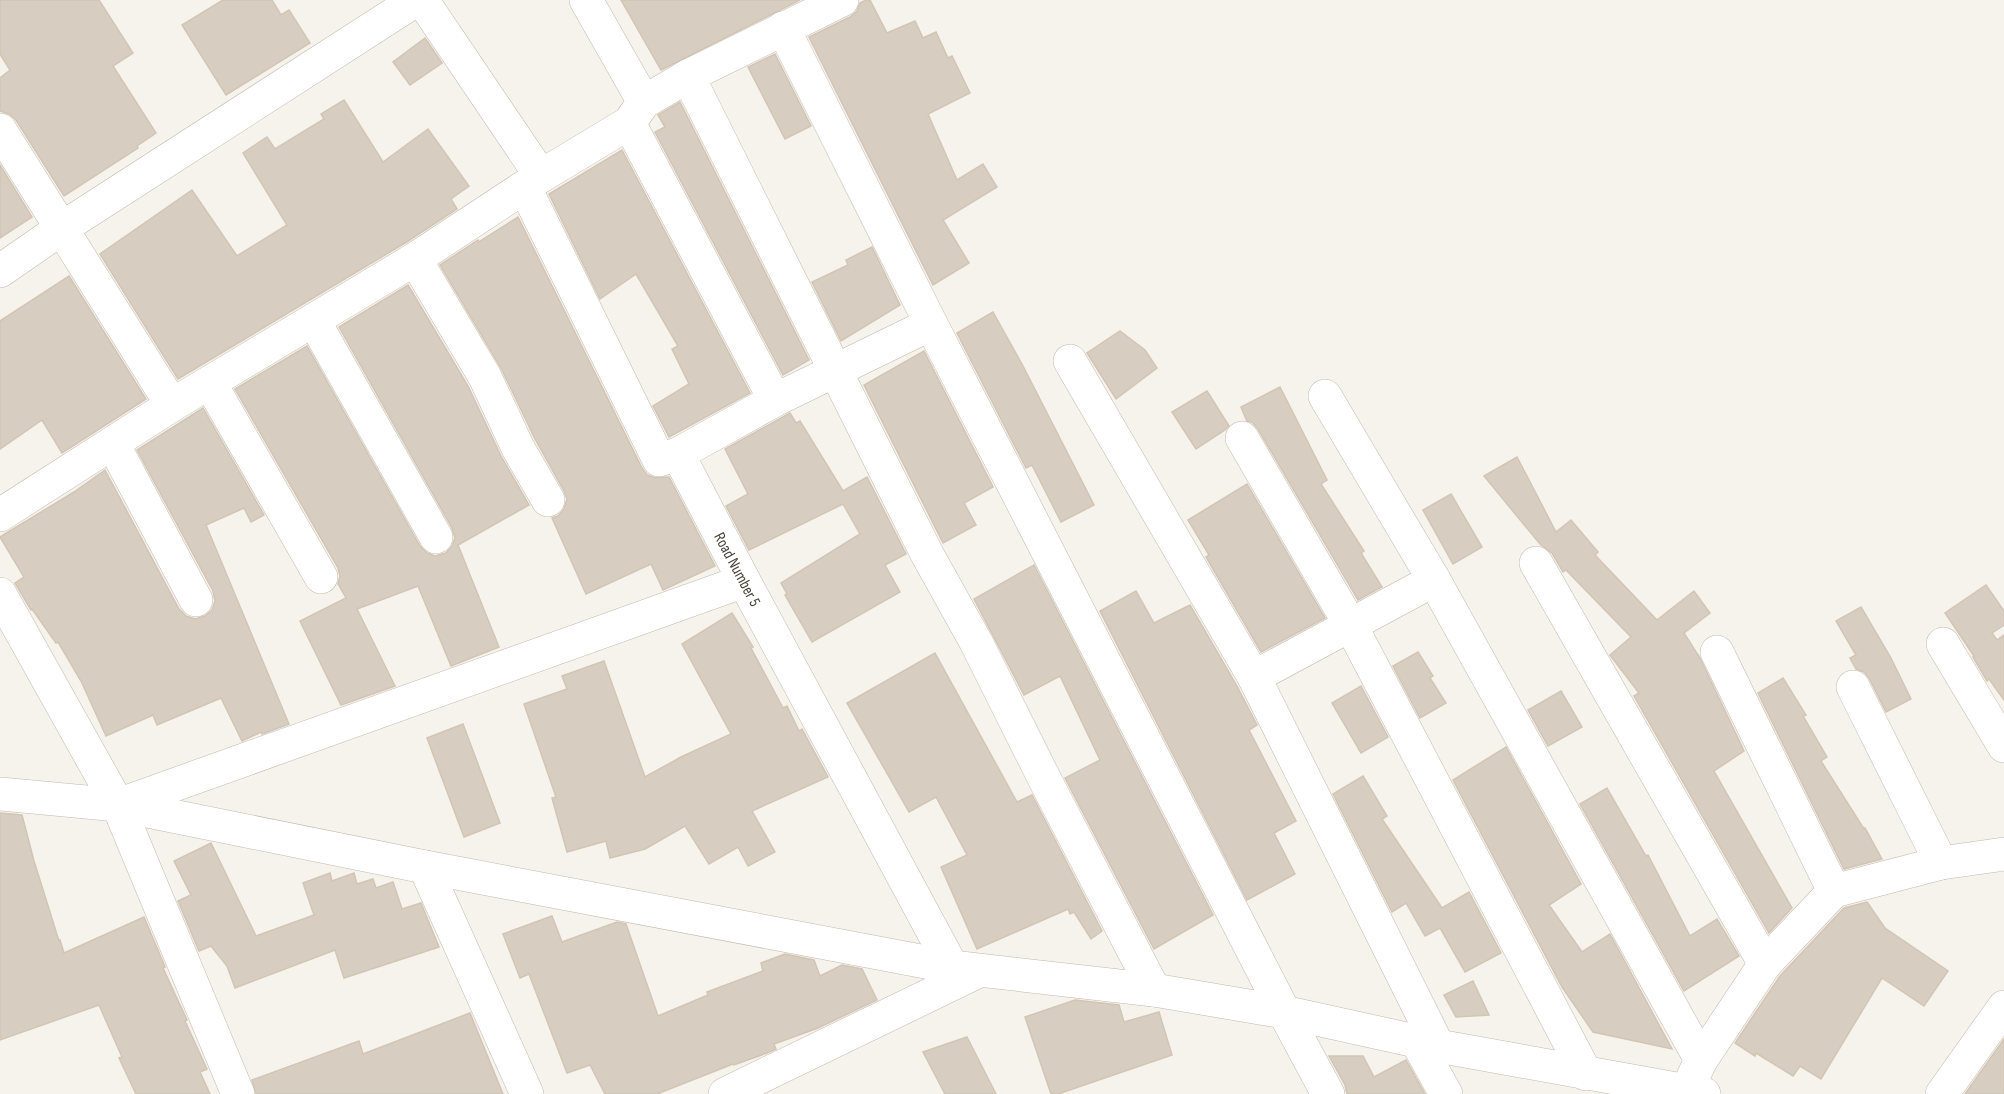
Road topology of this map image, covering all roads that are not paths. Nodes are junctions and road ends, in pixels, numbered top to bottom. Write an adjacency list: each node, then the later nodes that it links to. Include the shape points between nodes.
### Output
1 (416, 0): 10 (street)
2 (422, 0): 9 (street)
3 (586, 0): 7 (street)
4 (842, 0): 5 (street)
5 (783, 28): 6 (street); 14 (street)
6 (687, 76): 7 (street); 16 (street)
7 (636, 112): 9 (street); 19 (street)
8 (0, 130): 10 (street)
9 (533, 182): 11 (street); 23 (street, via 659,460)
10 (62, 228): 12 (street); 20 (street)
11 (415, 259): 13 (street); 24 (street, via 485,377)
12 (0, 271)
13 (314, 321): 17 (street); 26 (street)
14 (931, 324): 16 (street); 49 (street)
15 (1070, 361): 36 (street)
16 (835, 371): 19 (street); 47 (street)
17 (210, 383): 20 (street); 28 (street)
18 (1325, 396): 29 (street)
19 (774, 399): 23 (street)
20 (172, 405): 22 (street)
21 (1242, 438): 33 (street)
22 (113, 444): 25 (street); 32 (street)
23 (678, 454): 30 (street, Road Number 5)
24 (548, 500)
25 (0, 515)
26 (436, 537)
27 (1536, 563): 45 (street)
28 (321, 577)
29 (1434, 580): 33 (street); 51 (street)
30 (744, 581): 40 (street); 46 (street, Road Number 5)
31 (0, 594): 40 (street)
32 (196, 600)
33 (1351, 626): 36 (street); 52 (street)
34 (1943, 644): 38 (street)
35 (1717, 652): 44 (street)
36 (1254, 677): 50 (street)
37 (1853, 687): 42 (street)
38 (2004, 747)
39 (0, 794): 40 (street)
40 (118, 805): 43 (street); 54 (street)
41 (2004, 854): 42 (street)
42 (1941, 863): 44 (street)
43 (425, 867): 46 (street); 55 (street)
44 (1834, 891): 45 (street)
45 (1765, 964): 51 (street)
46 (965, 969): 47 (street); 56 (street)
47 (1154, 990): 49 (street)
48 (2004, 1007): 59 (street)
49 (1284, 1012): 50 (street); 57 (street)
50 (1428, 1044): 52 (street); 58 (street)
51 (1701, 1060): 53 (street)
52 (1586, 1074): 53 (street)
53 (1695, 1092)
54 (238, 1094)
55 (527, 1094)
56 (725, 1094)
57 (1328, 1094)
58 (1446, 1094)
59 (1942, 1094)

